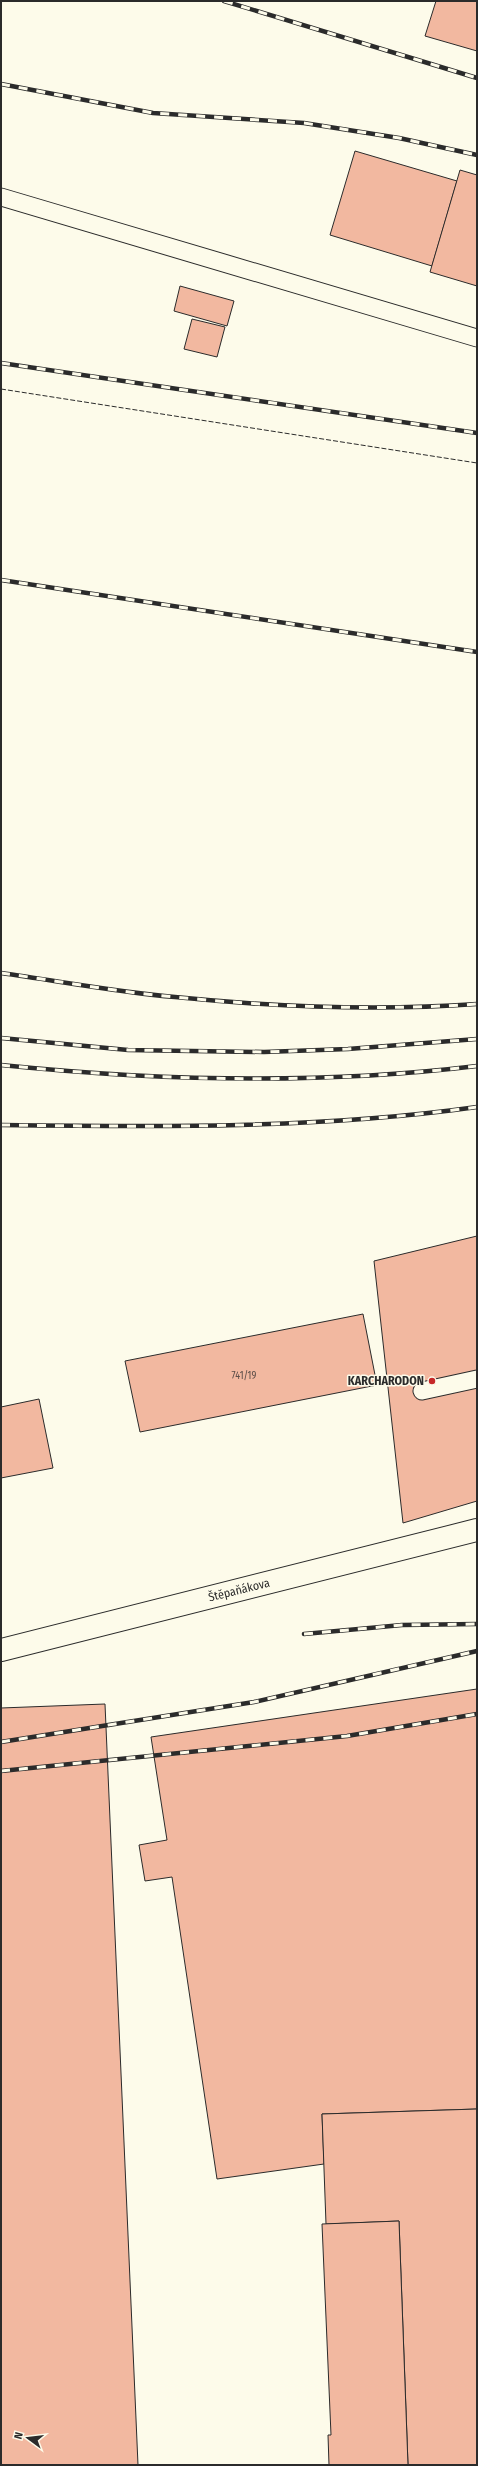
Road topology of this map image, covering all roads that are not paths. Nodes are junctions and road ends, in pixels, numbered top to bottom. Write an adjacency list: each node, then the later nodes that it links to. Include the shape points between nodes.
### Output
1 (1, 197): 2 (lane)
2 (477, 338)
3 (477, 1379): 4 (lane)
4 (422, 1391)
5 (477, 1530): 6 (street, Štěpaňákova)
6 (1, 1650)

